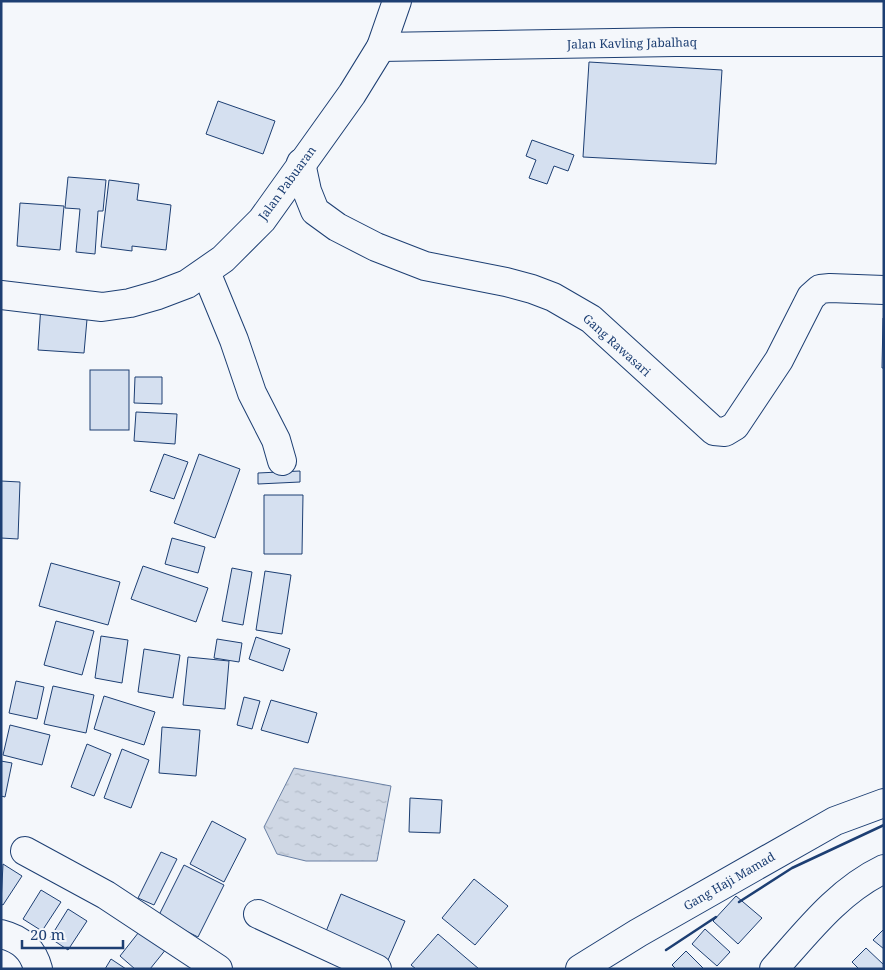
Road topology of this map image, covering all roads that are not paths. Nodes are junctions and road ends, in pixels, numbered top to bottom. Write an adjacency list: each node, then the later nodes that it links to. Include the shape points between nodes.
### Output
1 (397, 1): 3 (street, Jalan Pabuaran)
2 (884, 42): 3 (street, Jalan Kavling Jabalhaq)
3 (381, 47): 4 (street, Jalan Pabuaran, via 352,94)
4 (301, 163): 5 (street, Jalan Pabuaran, via 262,220); 6 (street, Gang Rawasari, via 315,211 337,228 425,266 506,282 553,297 574,308 591,319 714,431 725,432 735,426 779,360 812,297 820,289)
5 (206, 272): 7 (street, Jalan Pabuaran, via 187,284 158,295 102,307); 8 (street)
6 (884, 290)
7 (1, 295)
8 (282, 461)
9 (884, 803): 17 (street, Gang Haji Mamad, via 835,821)
10 (25, 851): 15 (street, via 106,895)
11 (884, 869): 18 (street, via 862,880 828,909)
12 (258, 914): 16 (street)
13 (1, 934): 14 (street, via 26,944)
14 (38, 969)
15 (218, 969)
16 (377, 969)
17 (580, 969)
18 (774, 969)

